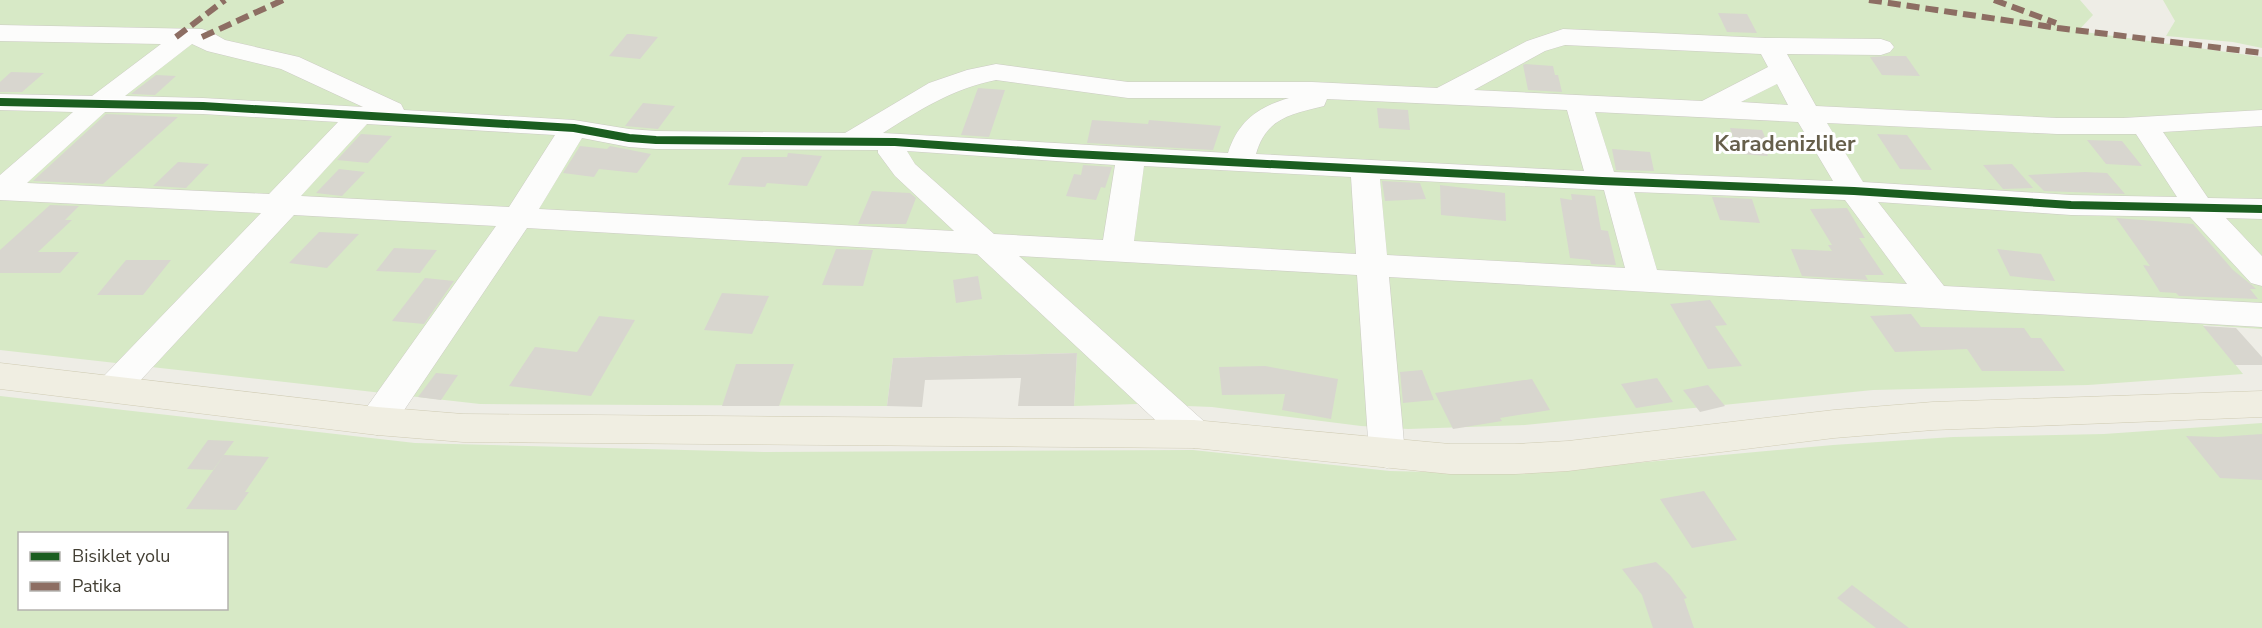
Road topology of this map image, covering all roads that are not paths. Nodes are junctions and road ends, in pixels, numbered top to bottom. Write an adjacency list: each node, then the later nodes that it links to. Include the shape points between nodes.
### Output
1 (0, 33): 2 (street)
2 (186, 37): 10 (street); 14 (street, via 202,37 216,46 290,63)
3 (1770, 46): 4 (street); 5 (street); 7 (street, via 1563,37 1536,46)
4 (1881, 47)
5 (1783, 70): 11 (street); 12 (street)
6 (1348, 91): 7 (street); 18 (street, via 1128,90 996,72 951,83); 21 (street, via 1265,116 1251,129)
7 (1442, 96): 9 (street)
8 (0, 102): 10 (street)
9 (1578, 103): 11 (street); 23 (street)
10 (98, 104): 13 (street); 24 (street)
11 (1708, 109): 12 (street)
12 (1806, 112): 16 (street, via 2057,126); 25 (street)
13 (360, 115): 14 (street); 26 (street)
14 (407, 118): 17 (street)
15 (2262, 118): 16 (street)
16 (2144, 125): 27 (street)
17 (574, 128): 18 (street, via 656,140); 29 (street)
18 (852, 141): 19 (street)
19 (895, 142): 20 (street); 30 (street, via 892,153 905,170)
20 (1131, 157): 21 (street); 31 (street)
21 (1239, 163): 22 (street)
22 (1365, 169): 23 (street); 32 (street)
23 (1609, 182): 25 (street); 34 (street)
24 (0, 191): 26 (street)
25 (1854, 191): 27 (street, via 2071,205); 35 (street)
26 (281, 204): 29 (street); 39 (street)
27 (2199, 208): 28 (street); 33 (street)
28 (2262, 209)
29 (517, 219): 30 (street); 42 (street)
30 (988, 244): 31 (street); 43 (street)
31 (1117, 252): 32 (street)
32 (1372, 266): 34 (street); 44 (street)
33 (2262, 275)
34 (1644, 279): 35 (street)
35 (1933, 295): 36 (street)
36 (2262, 315)
37 (0, 358): 39 (main road)
38 (0, 376): 39 (main road)
39 (120, 380): 42 (main road)
40 (2262, 387): 44 (main road, via 1882,401 1566,435)
41 (2262, 404): 44 (main road, via 1922,417 1568,456 1461,459)
42 (383, 412): 43 (main road, via 463,428 548,430)
43 (1184, 424): 44 (main road)
44 (1386, 446)

